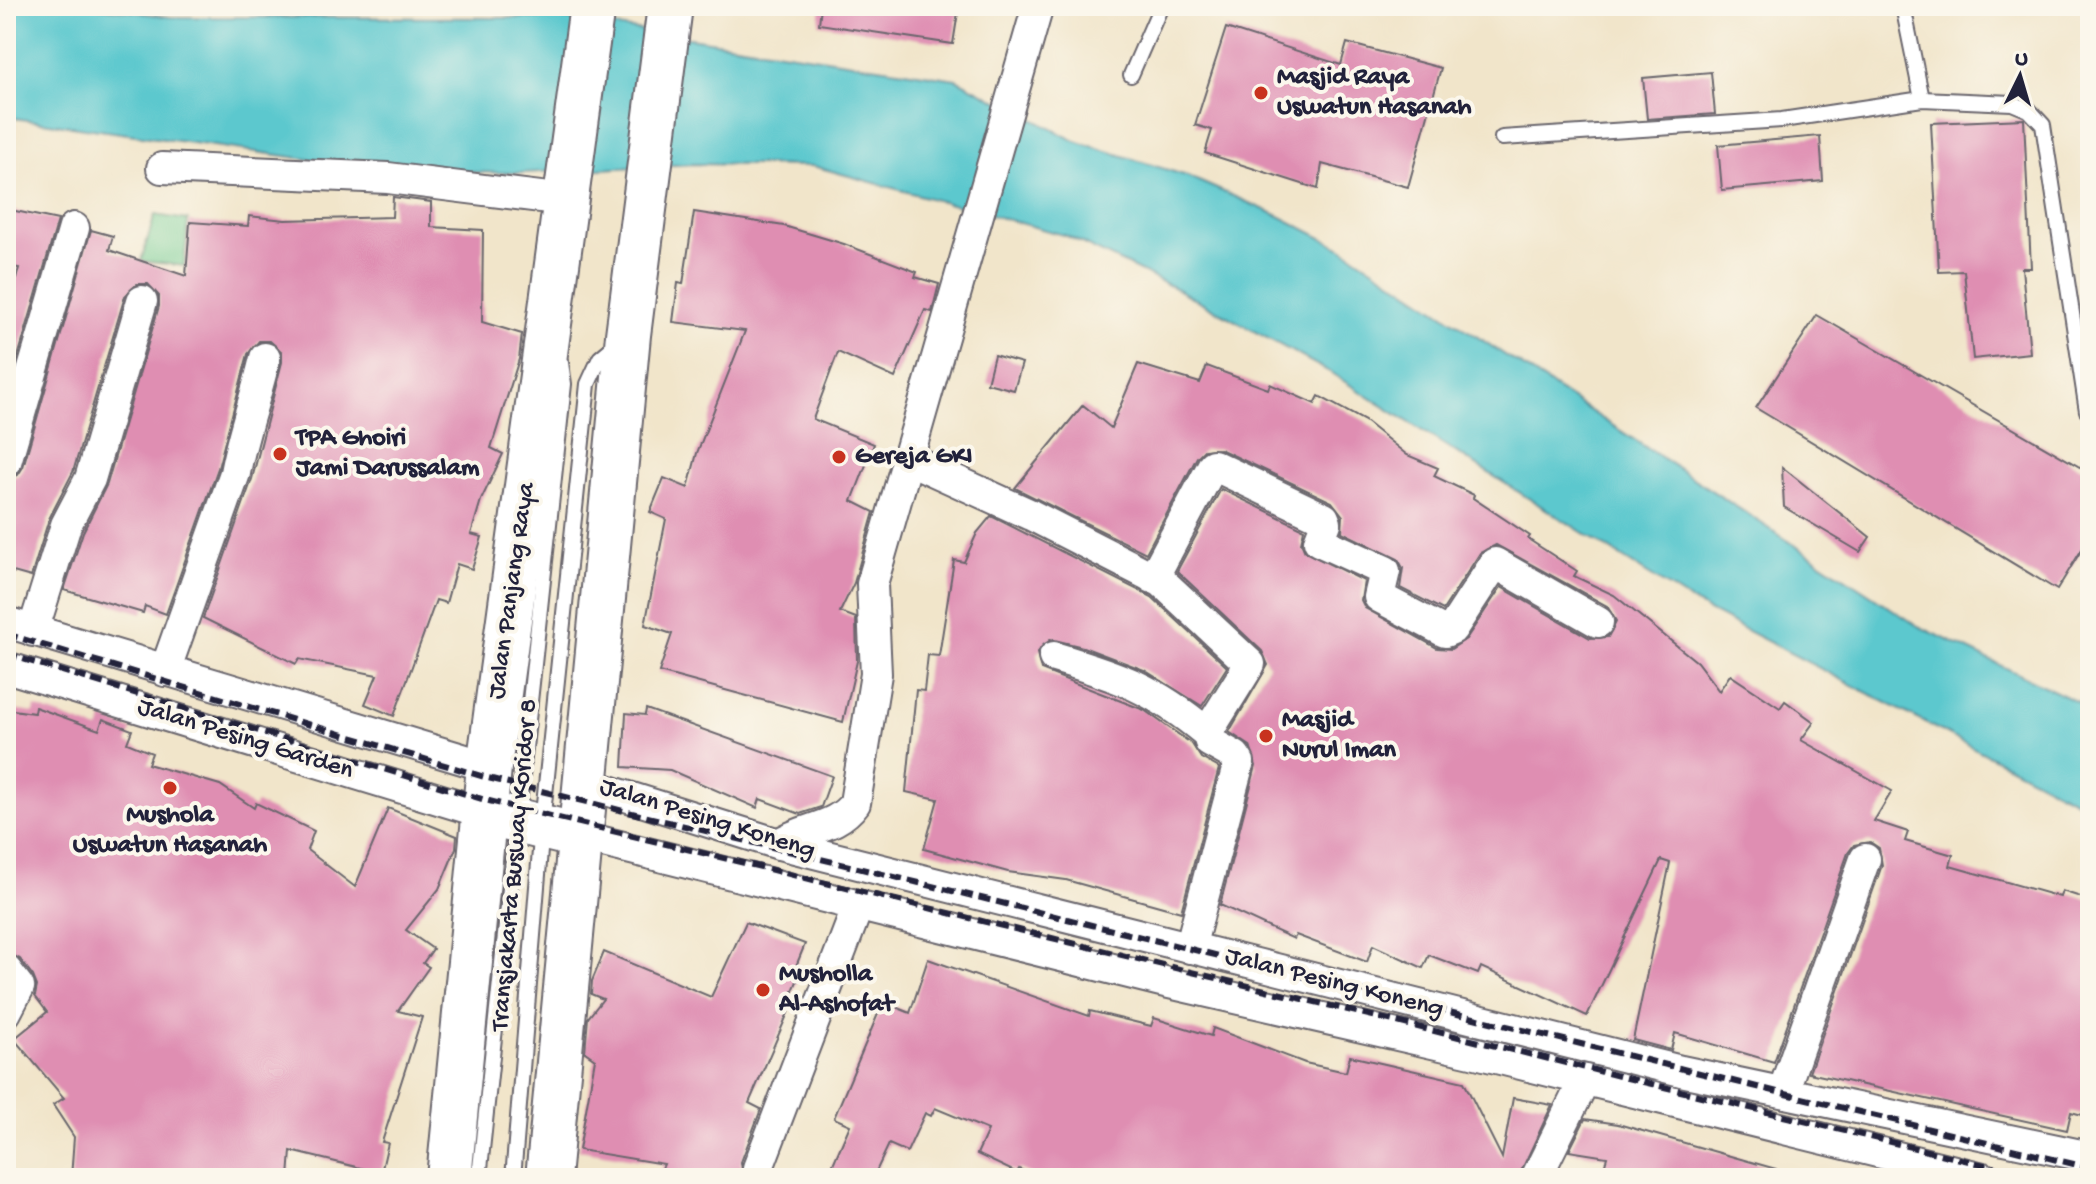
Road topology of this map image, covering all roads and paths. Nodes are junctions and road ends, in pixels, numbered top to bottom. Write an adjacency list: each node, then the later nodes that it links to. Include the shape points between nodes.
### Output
1 (592, 6): 10 (main road, Jalan Panjang Raya)
2 (670, 6): 13 (main road, Jalan Panjang Raya)
3 (1038, 6): 17 (street)
4 (1161, 6): 6 (lane)
5 (1903, 6): 7 (lane)
6 (1131, 75)
7 (1922, 99): 8 (lane, via 1782,120); 16 (lane, via 2012,103 2029,110 2043,125)
8 (1502, 138)
9 (162, 168): 10 (street)
10 (566, 193): 14 (main road, Jalan Panjang Raya)
11 (74, 228): 18 (street)
12 (142, 301): 21 (street, via 90,479)
13 (628, 335): 27 (main road, Jalan Panjang Raya); 28 (lane, Transjakarta Busway Koridor 8, via 600,358 588,384)
14 (548, 338): 26 (main road, Jalan Panjang Raya); 28 (lane, Transjakarta Busway Koridor 8, via 560,358 564,384)
15 (265, 358): 24 (street, via 235,473)
16 (2087, 411)
17 (906, 458): 19 (street); 29 (street, via 872,584 876,674 855,803 830,825 794,833)
18 (6, 462)
19 (1153, 578): 20 (street, via 1213,465 1324,518 1319,541 1385,571 1381,599 1445,632 1495,563); 25 (street, via 1250,664)
20 (1598, 622)
21 (19, 626): 24 (street)
22 (1054, 657): 25 (street, via 1120,677 1169,701)
23 (6, 667): 28 (street, Jalan Pesing Garden)
24 (165, 671): 26 (street)
25 (1207, 733): 32 (street, via 1210,742 1239,762)
26 (489, 767): 28 (main road, Jalan Panjang Raya)
27 (584, 783): 28 (main road, Jalan Panjang Raya); 29 (street, Jalan Pesing Koneng)
28 (531, 824): 31 (street, Jalan Pesing Garden); 39 (main road, Jalan Panjang Raya); 40 (lane, Transjakarta Busway Koridor 8); 41 (lane, Transjakarta Busway Koridor 8); 42 (main road, Jalan Panjang Raya)
29 (779, 844): 32 (street, Jalan Pesing Koneng)
30 (1865, 859): 36 (street)
31 (858, 906): 35 (street, Jalan Pesing Garden); 38 (street)
32 (1190, 948): 36 (street, Jalan Pesing Koneng)
33 (6, 970): 34 (street, via 19,987)
34 (6, 1012)
35 (1584, 1081): 43 (street); 44 (street, Jalan Pesing Garden)
36 (1783, 1092): 37 (street, Jalan Pesing Koneng)
37 (2090, 1157)
38 (758, 1168)
39 (449, 1178)
40 (479, 1178)
41 (513, 1178)
42 (548, 1178)
43 (1536, 1178)
44 (1983, 1178)

